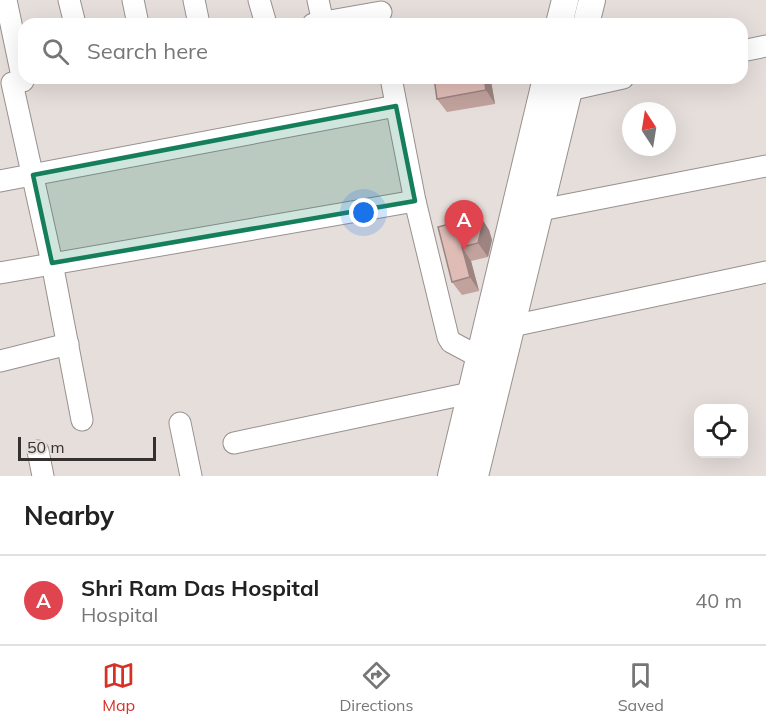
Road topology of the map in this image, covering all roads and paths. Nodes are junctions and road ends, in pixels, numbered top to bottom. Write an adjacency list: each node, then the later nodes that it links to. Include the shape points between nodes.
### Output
1 (6, 0): 20 (street)
2 (69, 0): 10 (street)
3 (133, 0): 11 (street)
4 (194, 0): 12 (street)
5 (260, 0): 13 (street)
6 (318, 0): 14 (street)
7 (565, 0): 16 (main road)
8 (592, 0): 17 (main road)
9 (381, 12): 15 (street)
10 (74, 18)
11 (137, 18)
12 (198, 18)
13 (264, 18)
14 (318, 18)
15 (347, 18)
16 (560, 18)
17 (588, 18)
18 (766, 46): 19 (street)
19 (748, 50)
20 (18, 82)
21 (18, 84): 27 (street)
22 (392, 84): 25 (street)
23 (545, 84): 36 (main road)
24 (571, 84): 30 (main road)
25 (396, 106): 27 (street); 29 (street)
26 (766, 166): 30 (street)
27 (33, 175): 28 (street); 31 (street)
28 (0, 181)
29 (415, 201): 31 (street); 36 (street, via 448,337)
30 (541, 210): 34 (main road)
31 (52, 263): 33 (street); 35 (street)
32 (766, 272): 34 (street)
33 (0, 273)
34 (512, 326): 46 (main road)
35 (68, 344): 37 (street); 39 (street)
36 (479, 357): 38 (main road)
37 (0, 361)
38 (470, 393): 41 (street); 45 (main road)
39 (82, 420)
40 (180, 423): 44 (street)
41 (234, 443)
42 (38, 451): 43 (street)
43 (43, 476)
44 (191, 476)
45 (452, 476)
46 (475, 476)

